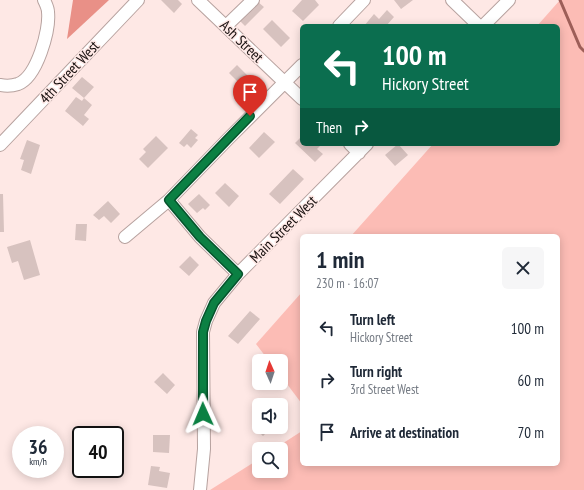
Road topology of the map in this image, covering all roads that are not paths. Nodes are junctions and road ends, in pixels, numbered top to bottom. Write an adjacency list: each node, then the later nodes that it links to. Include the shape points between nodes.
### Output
1 (44, 0): 14 (street, via 48,11 45,40 40,55 31,72 20,83)
2 (138, 0): 16 (street, 4th Street West)
3 (198, 0): 11 (street, Ash Street)
4 (253, 0): 11 (street)
5 (364, 0): 8 (street)
6 (452, 0): 9 (street)
7 (509, 0): 10 (street)
8 (341, 24)
9 (477, 24)
10 (485, 24)
11 (226, 26): 13 (street, Ash Street)
12 (300, 67): 13 (street)
13 (284, 83): 15 (street, Ash Street); 18 (street)
14 (0, 85)
15 (300, 97)
16 (0, 145)
17 (363, 148): 20 (street, Main Street West)
18 (169, 200): 19 (street); 20 (street, via 200,237)
19 (125, 237)
20 (238, 274): 21 (street, Main Street West, via 214,303 203,332 204,449)
21 (200, 490)

